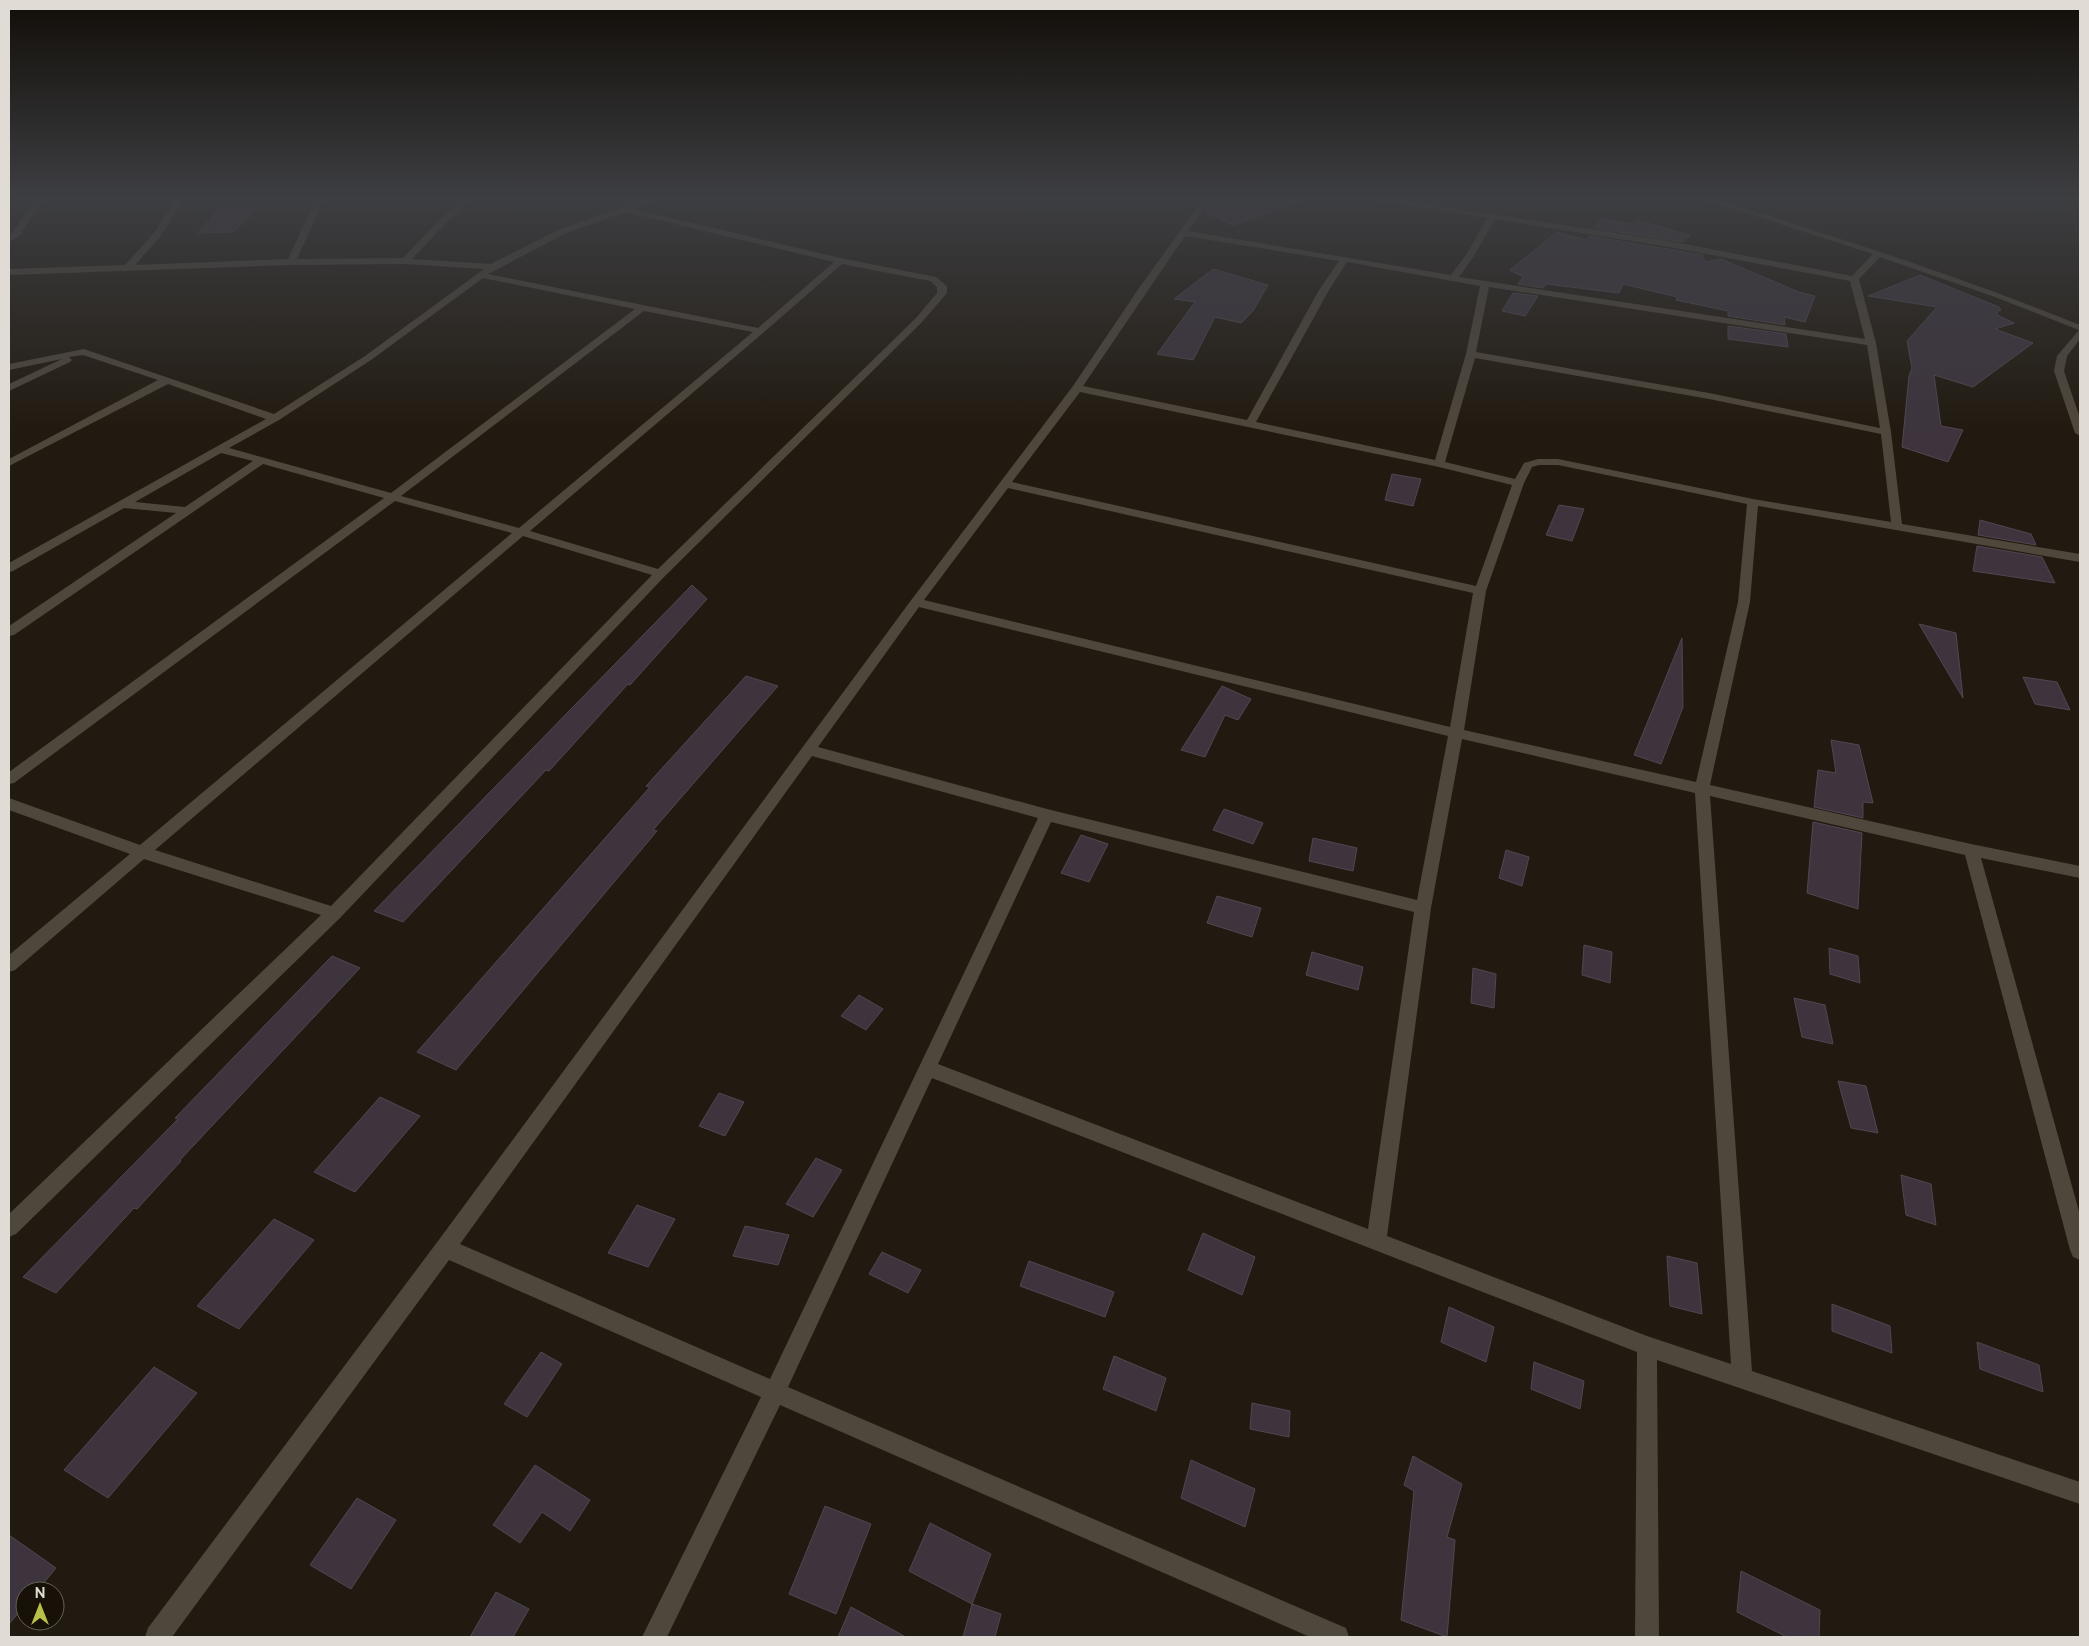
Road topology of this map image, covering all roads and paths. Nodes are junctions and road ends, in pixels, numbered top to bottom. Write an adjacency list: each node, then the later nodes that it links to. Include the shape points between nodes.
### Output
1 (480, 276): 25 (street, via 368,358)
2 (485, 276): 14 (street)
3 (823, 276): 16 (street)
4 (917, 276): 43 (street, via 933,279 942,286 942,294)
5 (1153, 276): 24 (street)
6 (1334, 276): 26 (street)
7 (1441, 276): 11 (street)
8 (1832, 276): 12 (street)
9 (1858, 276): 12 (street)
10 (1942, 276): 15 (street)
11 (1453, 278): 13 (street)
12 (1854, 280): 18 (street)
13 (1484, 284): 18 (street); 20 (street)
14 (642, 308): 16 (street); 35 (street)
15 (2080, 328)
16 (760, 331): 40 (street)
17 (2080, 333): 28 (street, via 2062,356 2059,371)
18 (1870, 343): 27 (street)
19 (84, 352): 21 (street); 22 (street); 23 (street)
20 (1471, 354): 27 (street); 32 (street)
21 (9, 368)
22 (167, 380): 25 (street); 31 (street)
23 (9, 388)
24 (1077, 388): 26 (street); 34 (street)
25 (275, 418): 29 (street)
26 (1250, 424): 32 (street)
27 (1886, 432): 39 (street)
28 (2080, 433)
29 (220, 449): 30 (street); 37 (street)
30 (260, 460): 35 (street); 38 (street)
31 (9, 464)
32 (1440, 464): 33 (street)
33 (1518, 483): 36 (street, via 1528,465 1558,462); 44 (street)
34 (1005, 484): 44 (street); 45 (street)
35 (391, 498): 40 (street); 49 (street)
36 (1753, 502): 39 (street); 50 (street, via 1744,602)
37 (122, 504): 38 (street); 42 (street)
38 (186, 511): 46 (street)
39 (1897, 527): 41 (street)
40 (521, 532): 43 (street); 54 (street)
41 (2080, 558)
42 (9, 568)
43 (660, 574): 57 (street)
44 (1480, 592): 47 (street)
45 (916, 602): 47 (street); 48 (street)
46 (9, 632)
47 (1456, 733): 50 (street); 56 (street)
48 (810, 750): 52 (street); 62 (street)
49 (9, 779)
50 (1702, 789): 53 (street); 65 (street)
51 (9, 804): 54 (street)
52 (1047, 815): 56 (street); 59 (street)
53 (1971, 850): 55 (street); 63 (street)
54 (142, 852): 57 (street); 58 (street)
55 (2080, 872)
56 (1423, 908): 61 (street)
57 (334, 913): 60 (street)
58 (9, 965)
59 (926, 1068): 61 (street); 66 (street)
60 (9, 1228)
61 (1376, 1242): 64 (street)
62 (445, 1248): 66 (street); 68 (street)
63 (2080, 1250)
64 (1647, 1346): 65 (street); 71 (street)
65 (1742, 1377): 67 (street)
66 (774, 1393): 69 (street); 70 (street)
67 (2080, 1493)
68 (157, 1637)
69 (654, 1637)
70 (1337, 1637)
71 (1647, 1637)

